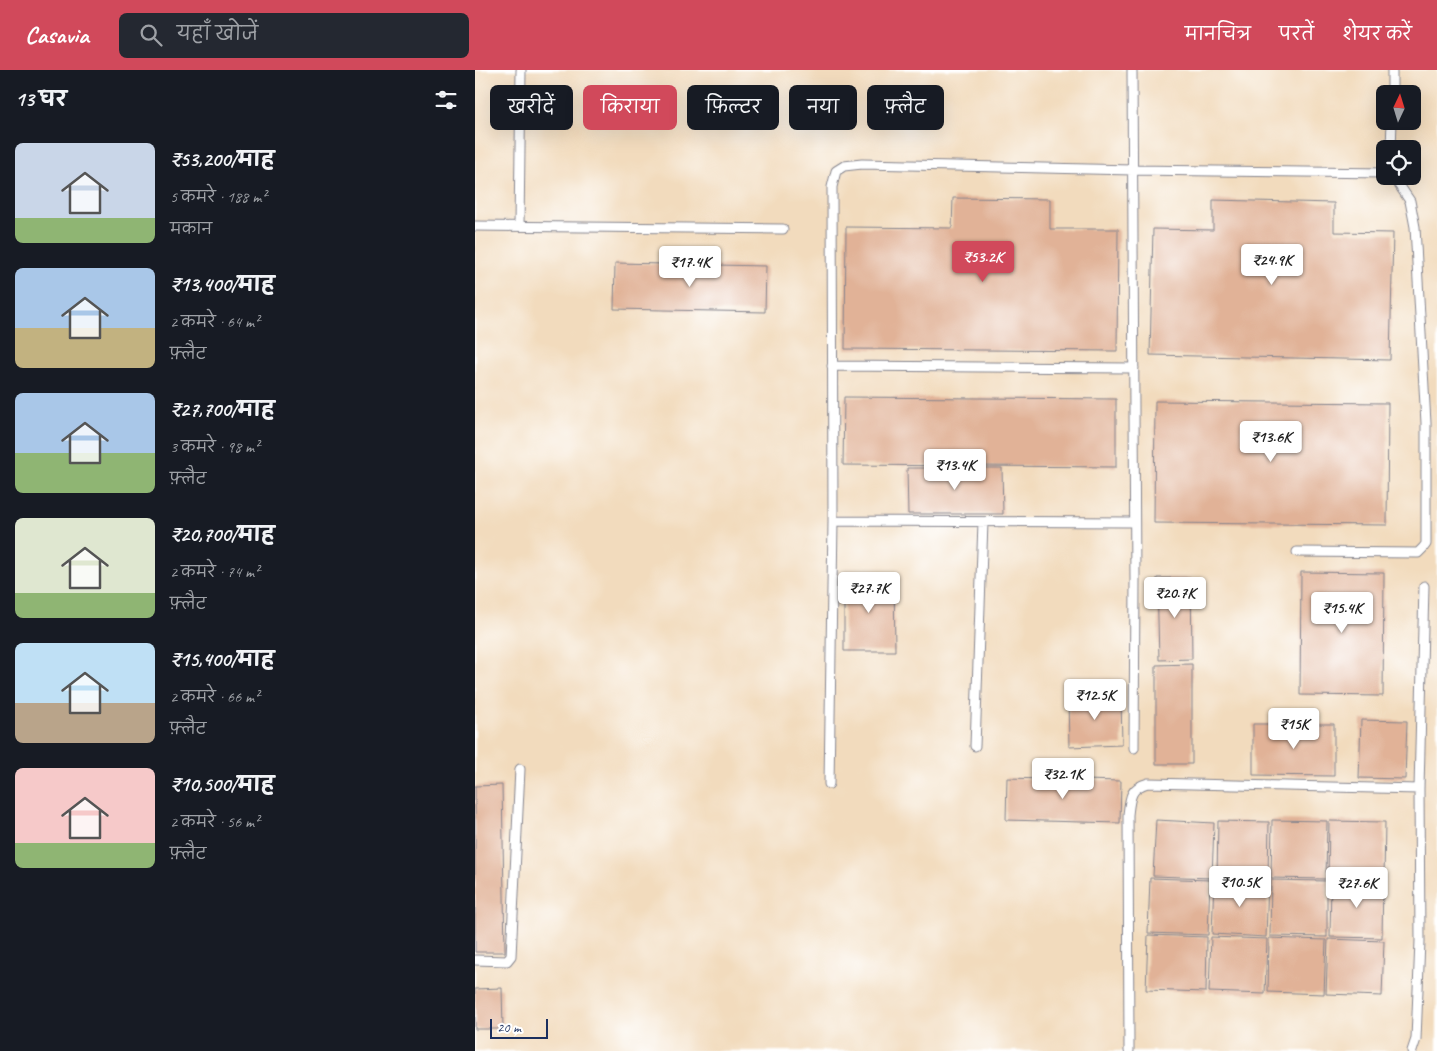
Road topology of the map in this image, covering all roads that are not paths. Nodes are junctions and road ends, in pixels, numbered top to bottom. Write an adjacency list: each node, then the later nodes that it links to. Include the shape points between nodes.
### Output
1 (521, 70): 9 (lane)
2 (1132, 70): 5 (lane)
3 (1392, 70): 4 (lane)
4 (1392, 85)
5 (1133, 170): 6 (lane); 11 (lane, via 862,164 836,171 832,186); 12 (lane)
6 (1376, 173)
7 (1399, 185): 16 (lane, via 1410,201 1415,227 1426,423 1426,544 1418,553)
8 (475, 226): 9 (lane)
9 (519, 226): 10 (lane)
10 (783, 229)
11 (832, 366): 12 (lane); 13 (lane)
12 (1134, 368): 15 (lane)
13 (833, 521): 14 (lane); 21 (lane)
14 (983, 522): 15 (lane); 18 (lane)
15 (1134, 522): 19 (lane)
16 (1297, 552)
17 (1424, 586): 22 (lane)
18 (975, 746)
19 (1134, 748)
20 (520, 769): 23 (lane, via 513,950 507,961)
21 (829, 784)
22 (1419, 789): 24 (lane, via 1148,783 1135,789 1128,815); 25 (lane, via 1420,941 1416,1039)
23 (475, 960)
24 (1129, 1051)
25 (1412, 1051)

